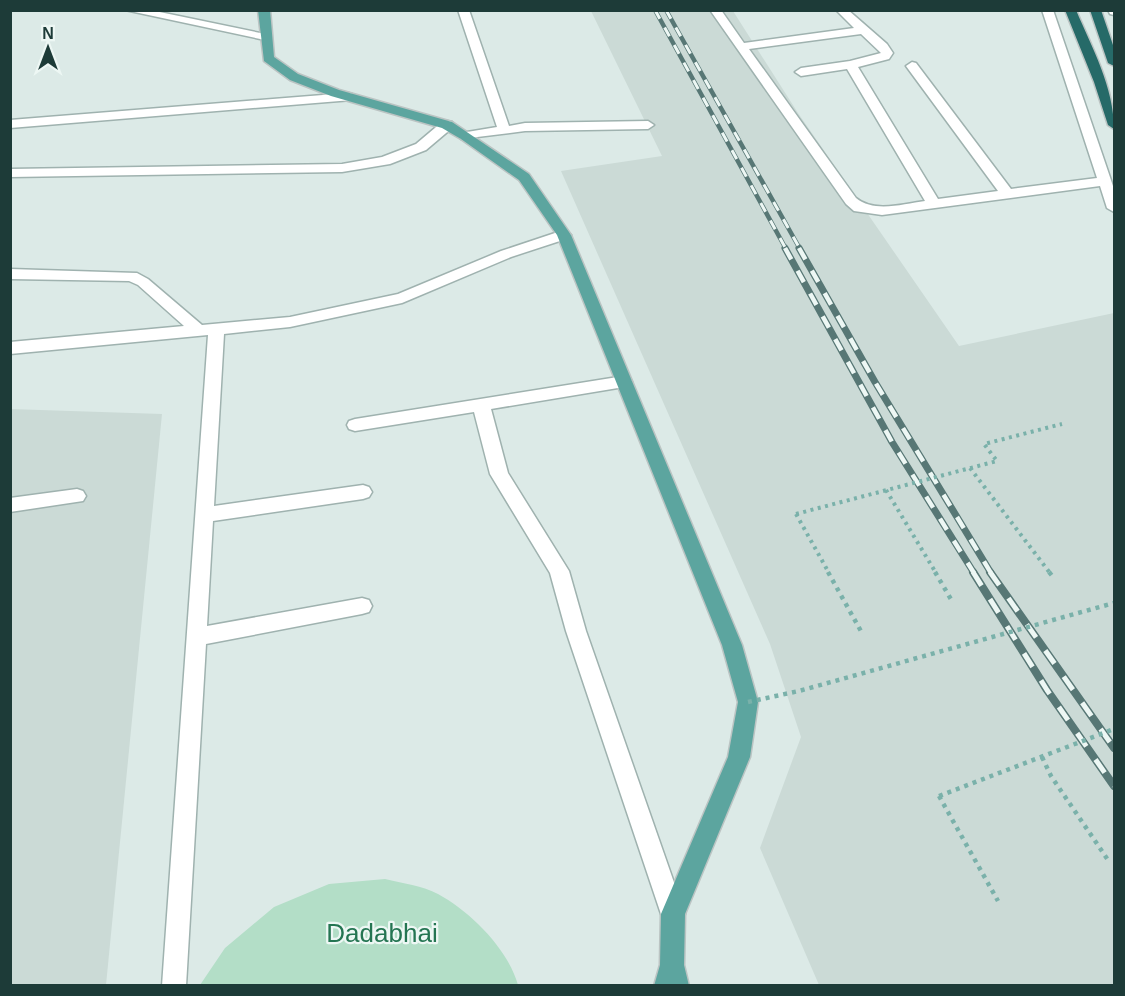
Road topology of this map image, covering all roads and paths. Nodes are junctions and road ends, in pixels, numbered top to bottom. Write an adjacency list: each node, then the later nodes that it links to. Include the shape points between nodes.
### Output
1 (129, 10): 10 (street)
2 (264, 10): 10 (main road)
3 (463, 10): 21 (street)
4 (715, 10): 11 (street)
5 (841, 10): 9 (street)
6 (1047, 10): 24 (street)
7 (1070, 10): 19 (highway)
8 (1095, 10): 12 (highway)
9 (864, 30): 11 (street); 13 (street, via 887,53 880,59)
10 (265, 37): 16 (main road, via 268,58 294,77)
11 (741, 47): 26 (street, via 850,201 859,208 882,210)
12 (1114, 63)
13 (850, 64): 15 (street); 26 (street)
14 (912, 66): 25 (street)
15 (801, 72)
16 (348, 97): 17 (street); 20 (main road)
17 (13, 124)
18 (648, 125): 21 (street, via 560,125)
19 (1114, 125)
20 (447, 126): 22 (main road); 23 (street, via 422,147 385,161 342,168)
21 (504, 130): 22 (street)
22 (466, 136): 28 (main road, via 524,177)
23 (10, 173)
24 (1110, 189): 25 (street); 27 (street)
25 (1007, 194): 26 (street)
26 (933, 203)
27 (1114, 208)
28 (564, 235): 30 (street, via 506,254 402,298 290,321); 32 (main road)
29 (10, 273): 30 (street, via 132,276)
30 (207, 329): 31 (street); 41 (street)
31 (10, 348)
32 (624, 382): 33 (street); 48 (main road, via 732,645)
33 (481, 405): 35 (street); 53 (street, via 499,474 558,571)
34 (1062, 424): 36 (path, bridge, via 984,444 998,461)
35 (355, 425)
36 (970, 468): 37 (path, bridge); 42 (path)
37 (886, 490): 43 (path); 46 (path, bridge, via 796,514)
38 (363, 492): 41 (street)
39 (76, 496): 40 (street)
40 (10, 505)
41 (203, 515): 47 (street)
42 (1054, 578)
43 (952, 601)
44 (1114, 603): 48 (path, bridge)
45 (362, 606): 47 (street)
46 (862, 633)
47 (195, 637): 55 (street)
48 (748, 702): 53 (main road, via 739,757)
49 (1114, 729): 50 (path, bridge)
50 (1042, 757): 51 (path); 52 (path, bridge, via 939,796)
51 (1108, 860)
52 (998, 901)
53 (673, 915): 54 (main road)
54 (672, 979)
55 (174, 986)

